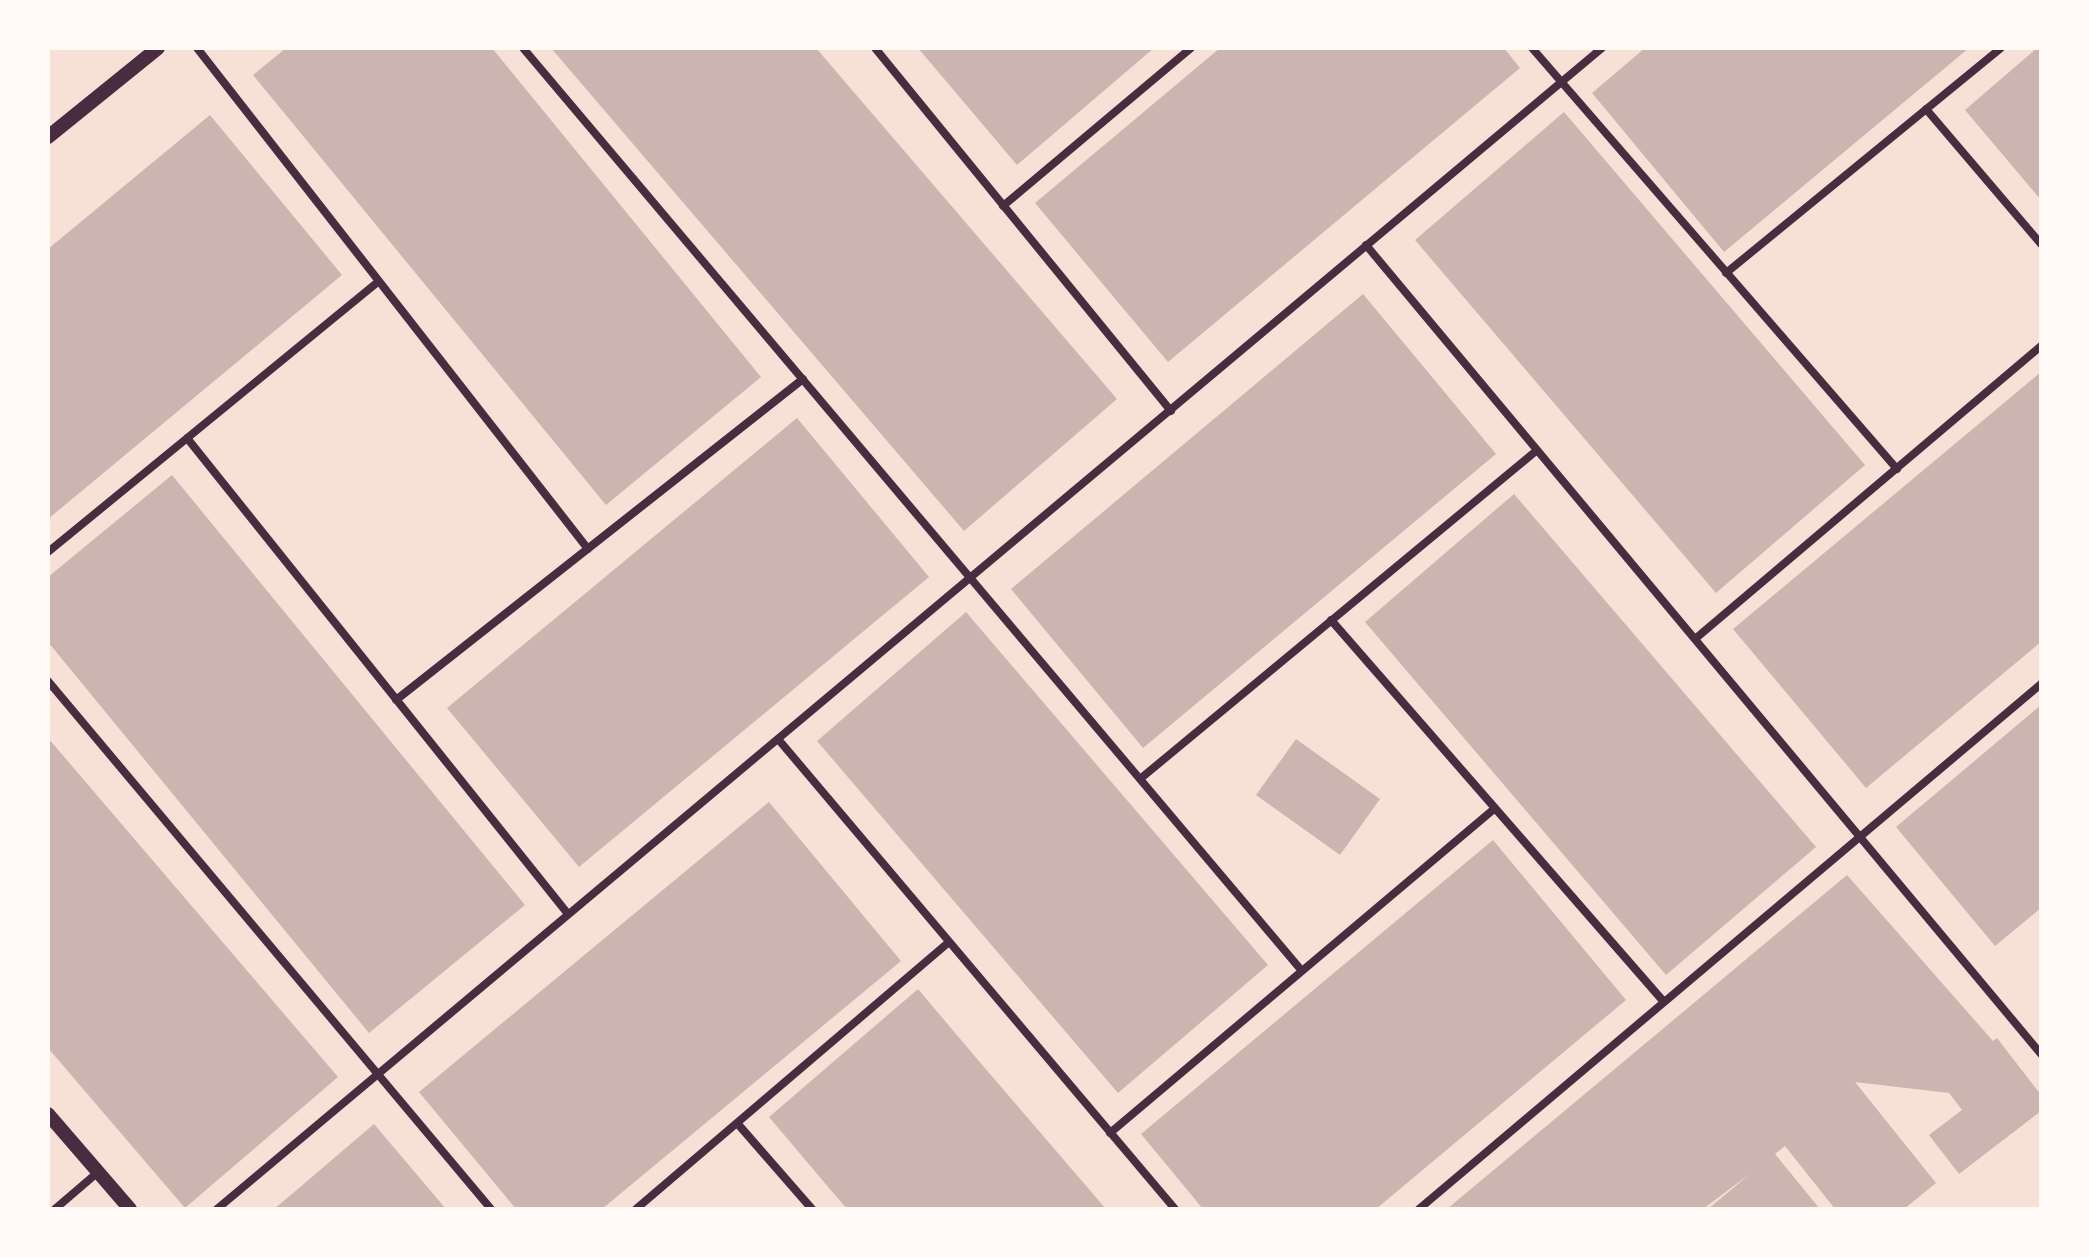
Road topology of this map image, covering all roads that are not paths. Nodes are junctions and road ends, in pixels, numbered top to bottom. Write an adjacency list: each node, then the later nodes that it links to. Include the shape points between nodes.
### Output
1 (158, 48): 11 (street)
2 (197, 48): 16 (street)
3 (523, 48): 18 (street)
4 (875, 48): 12 (street)
5 (1191, 48): 12 (street)
6 (1532, 48): 9 (street)
7 (1602, 48): 9 (street)
8 (2001, 48): 10 (street)
9 (1561, 82): 14 (street); 15 (street)
10 (1926, 109): 13 (street); 15 (street)
11 (48, 137)
12 (1003, 206): 19 (street)
13 (2041, 244)
14 (1366, 245): 19 (street); 21 (street)
15 (1726, 273): 22 (street)
16 (379, 281): 20 (street); 23 (street)
17 (2041, 346): 22 (street)
18 (803, 379): 23 (street); 25 (street)
19 (1171, 411): 25 (street)
20 (187, 438): 24 (street); 30 (street)
21 (1536, 451): 26 (street); 27 (street)
22 (1897, 469): 27 (street)
23 (588, 549): 30 (street)
24 (48, 552)
25 (970, 578): 31 (street); 32 (street)
26 (1331, 620): 32 (street); 33 (street)
27 (1695, 639): 34 (street)
28 (48, 681): 40 (street)
29 (2041, 684): 34 (street)
30 (396, 700): 35 (street)
31 (778, 739): 35 (street); 36 (street)
32 (1140, 779): 37 (street)
33 (1494, 809): 37 (street); 38 (street)
34 (1860, 837): 38 (street); 39 (street)
35 (568, 914): 40 (street)
36 (949, 942): 42 (street); 43 (street)
37 (1302, 971): 43 (street)
38 (1664, 1002): 52 (street)
39 (2041, 1054)
40 (376, 1075): 47 (street); 48 (street)
41 (48, 1114): 44 (street)
42 (737, 1123): 49 (street); 50 (street)
43 (1110, 1133): 51 (street)
44 (97, 1173): 45 (street); 46 (street)
45 (55, 1209)
46 (130, 1209)
47 (217, 1209)
48 (491, 1209)
49 (636, 1209)
50 (812, 1209)
51 (1175, 1209)
52 (1419, 1209)

